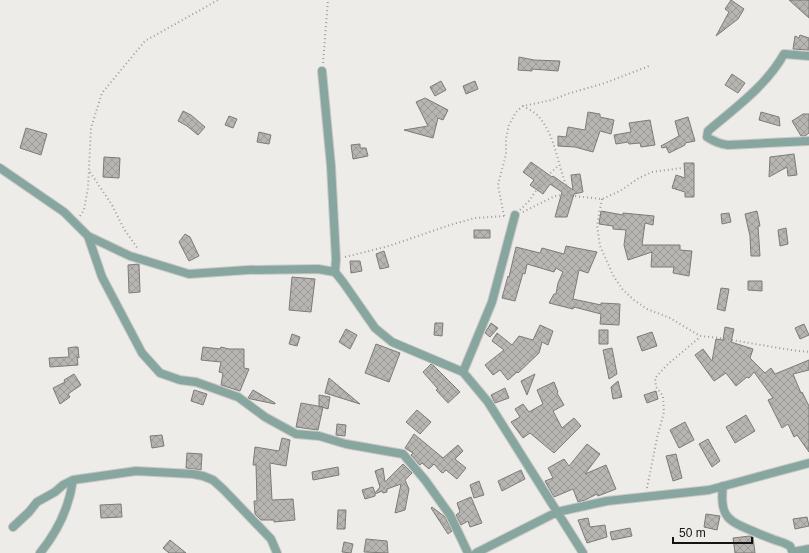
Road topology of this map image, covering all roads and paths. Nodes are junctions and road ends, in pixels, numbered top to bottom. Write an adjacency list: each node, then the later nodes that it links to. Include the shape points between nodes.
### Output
1 (218, 0): 10 (path, via 145,42 102,93 91,128)
2 (328, 0): 5 (path)
3 (809, 56): 7 (street, via 784,54 779,64 749,97 706,134 710,139 728,145)
4 (649, 66): 6 (path, via 552,100)
5 (322, 71): 18 (street, via 331,166)
6 (523, 106): 8 (path, via 538,116 547,130); 14 (path, via 516,112 509,125 506,154 498,185)
7 (809, 141)
8 (559, 164): 11 (path); 13 (path)
9 (0, 168): 15 (street)
10 (89, 170): 15 (path, via 84,210); 17 (path)
11 (572, 197)
12 (602, 199): 19 (path, via 597,225 600,246 623,290 647,309 670,318)
13 (515, 215): 21 (street, via 492,302)
14 (504, 216)
15 (76, 223): 16 (street)
16 (88, 236): 18 (street, via 130,256 189,274 318,269); 32 (street, via 102,277 142,353 160,373 238,397 264,418 296,434 318,436 346,444 403,454 450,515)
17 (138, 249)
18 (335, 272): 21 (street, via 375,328 392,342)
19 (700, 336): 20 (path); 25 (path, via 655,378 656,387 663,396 664,412)
20 (809, 352)
21 (463, 372): 26 (street, via 488,402)
22 (809, 463): 24 (street)
23 (74, 480): 27 (street, via 36,502); 30 (street, via 62,522); 31 (street, via 136,471 203,476 213,480 224,490 271,540)
24 (723, 486): 25 (street, via 709,490); 29 (street, via 723,510 728,518 736,525 790,546)
25 (645, 497): 26 (street, via 607,500)
26 (558, 512): 33 (street); 34 (street)
27 (13, 527)
28 (809, 549): 29 (street)
29 (793, 552)
30 (40, 553)
31 (277, 553)
32 (468, 553)
33 (476, 553)
34 (583, 553)

